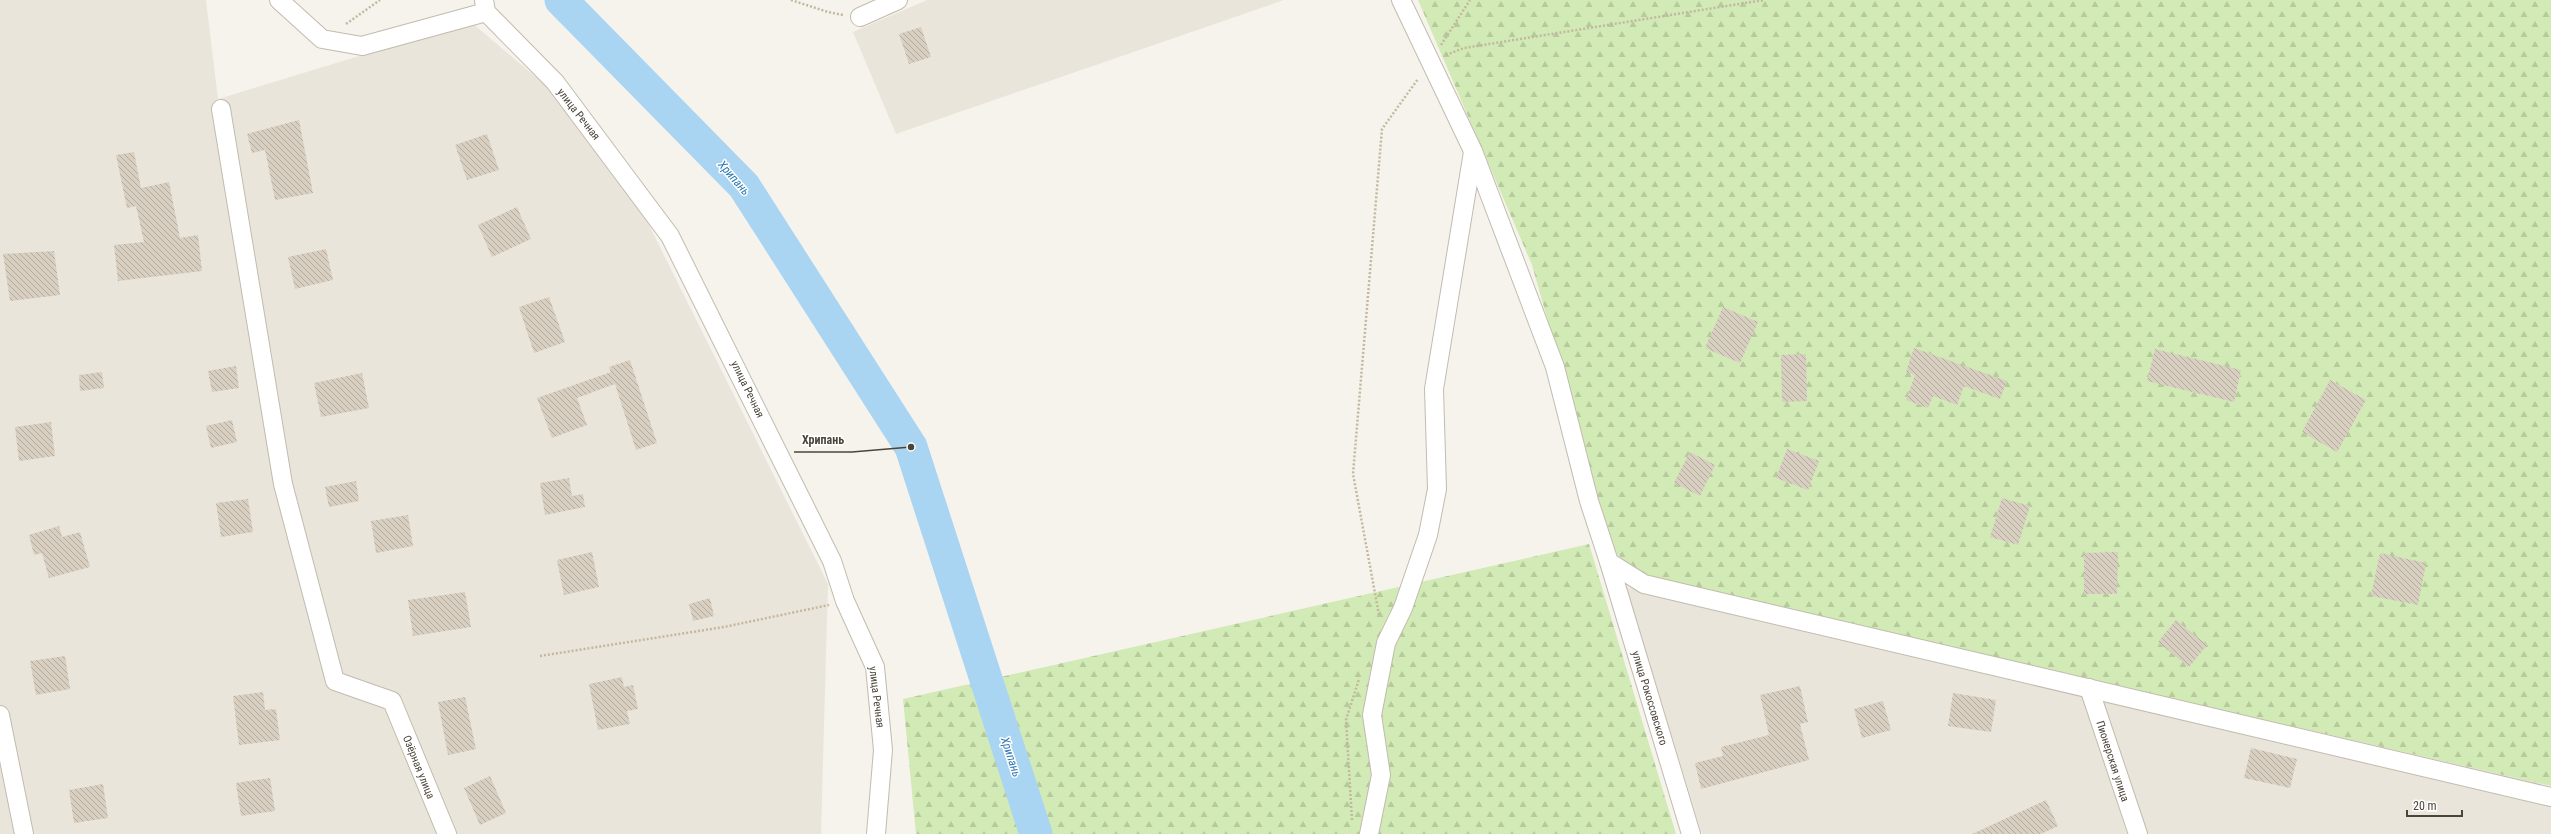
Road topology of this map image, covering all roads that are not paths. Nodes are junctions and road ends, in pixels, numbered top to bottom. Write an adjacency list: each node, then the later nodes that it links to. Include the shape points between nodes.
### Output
1 (279, 0): 4 (street, via 322,39 362,46)
2 (898, 0): 5 (street)
3 (1401, 0): 7 (street, улица Рокоссовского)
4 (485, 6): 14 (street, улица Речная, via 555,82 670,236 832,561 845,601 875,667 883,750)
5 (860, 17)
6 (221, 109): 13 (street, Озёрная улица, via 283,484 335,681 392,701)
7 (1473, 151): 8 (street, улица Рокоссовского, via 1555,367 1589,500); 15 (street, via 1434,389 1437,489 1428,535 1404,608 1386,644 1372,715 1382,775)
8 (1609, 562): 9 (street, via 1644,584); 16 (street, улица Рокоссовского)
9 (2089, 688): 11 (street); 17 (street, Пионерская улица)
10 (0, 715): 12 (street)
11 (2551, 797)
12 (24, 834)
13 (447, 834)
14 (876, 834)
15 (1369, 834)
16 (1691, 834)
17 (2138, 834)

